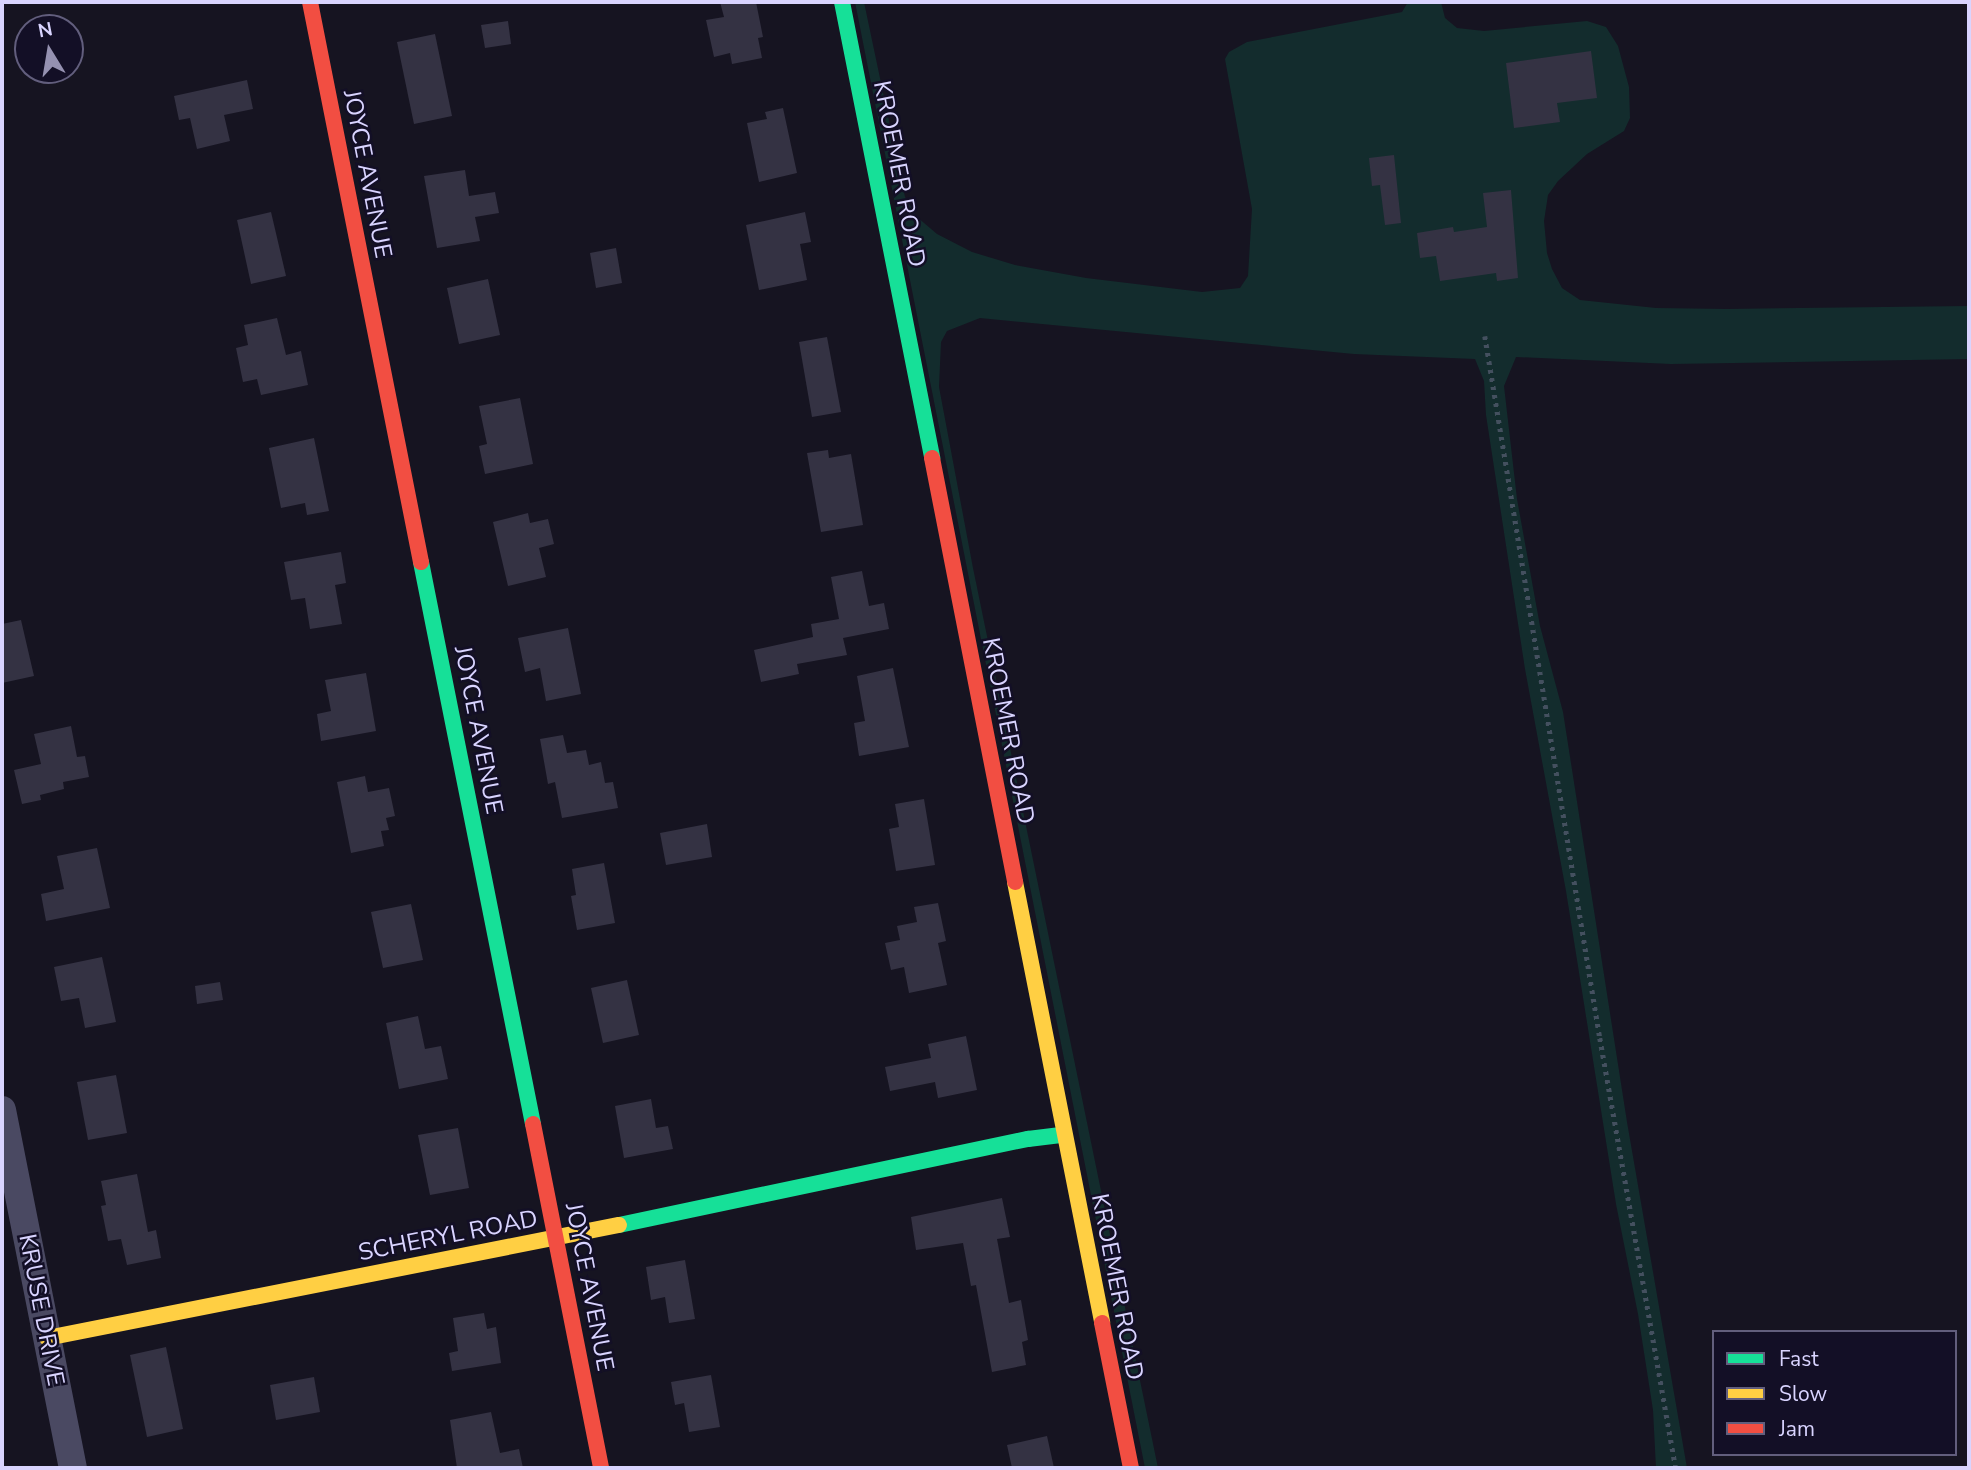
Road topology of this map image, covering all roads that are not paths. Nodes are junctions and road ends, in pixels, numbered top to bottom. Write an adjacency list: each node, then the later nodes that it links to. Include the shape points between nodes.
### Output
1 (310, 2): 5 (street, JOYCE AVENUE)
2 (842, 2): 4 (street, KROEMER ROAD)
3 (2, 1110): 6 (street, KRUSE DRIVE)
4 (1063, 1135): 5 (street, SCHERYL ROAD); 9 (street, KROEMER ROAD)
5 (557, 1238): 6 (street, SCHERYL ROAD); 8 (street, JOYCE AVENUE)
6 (47, 1338): 7 (street, KRUSE DRIVE)
7 (73, 1468)
8 (601, 1468)
9 (1131, 1468)

